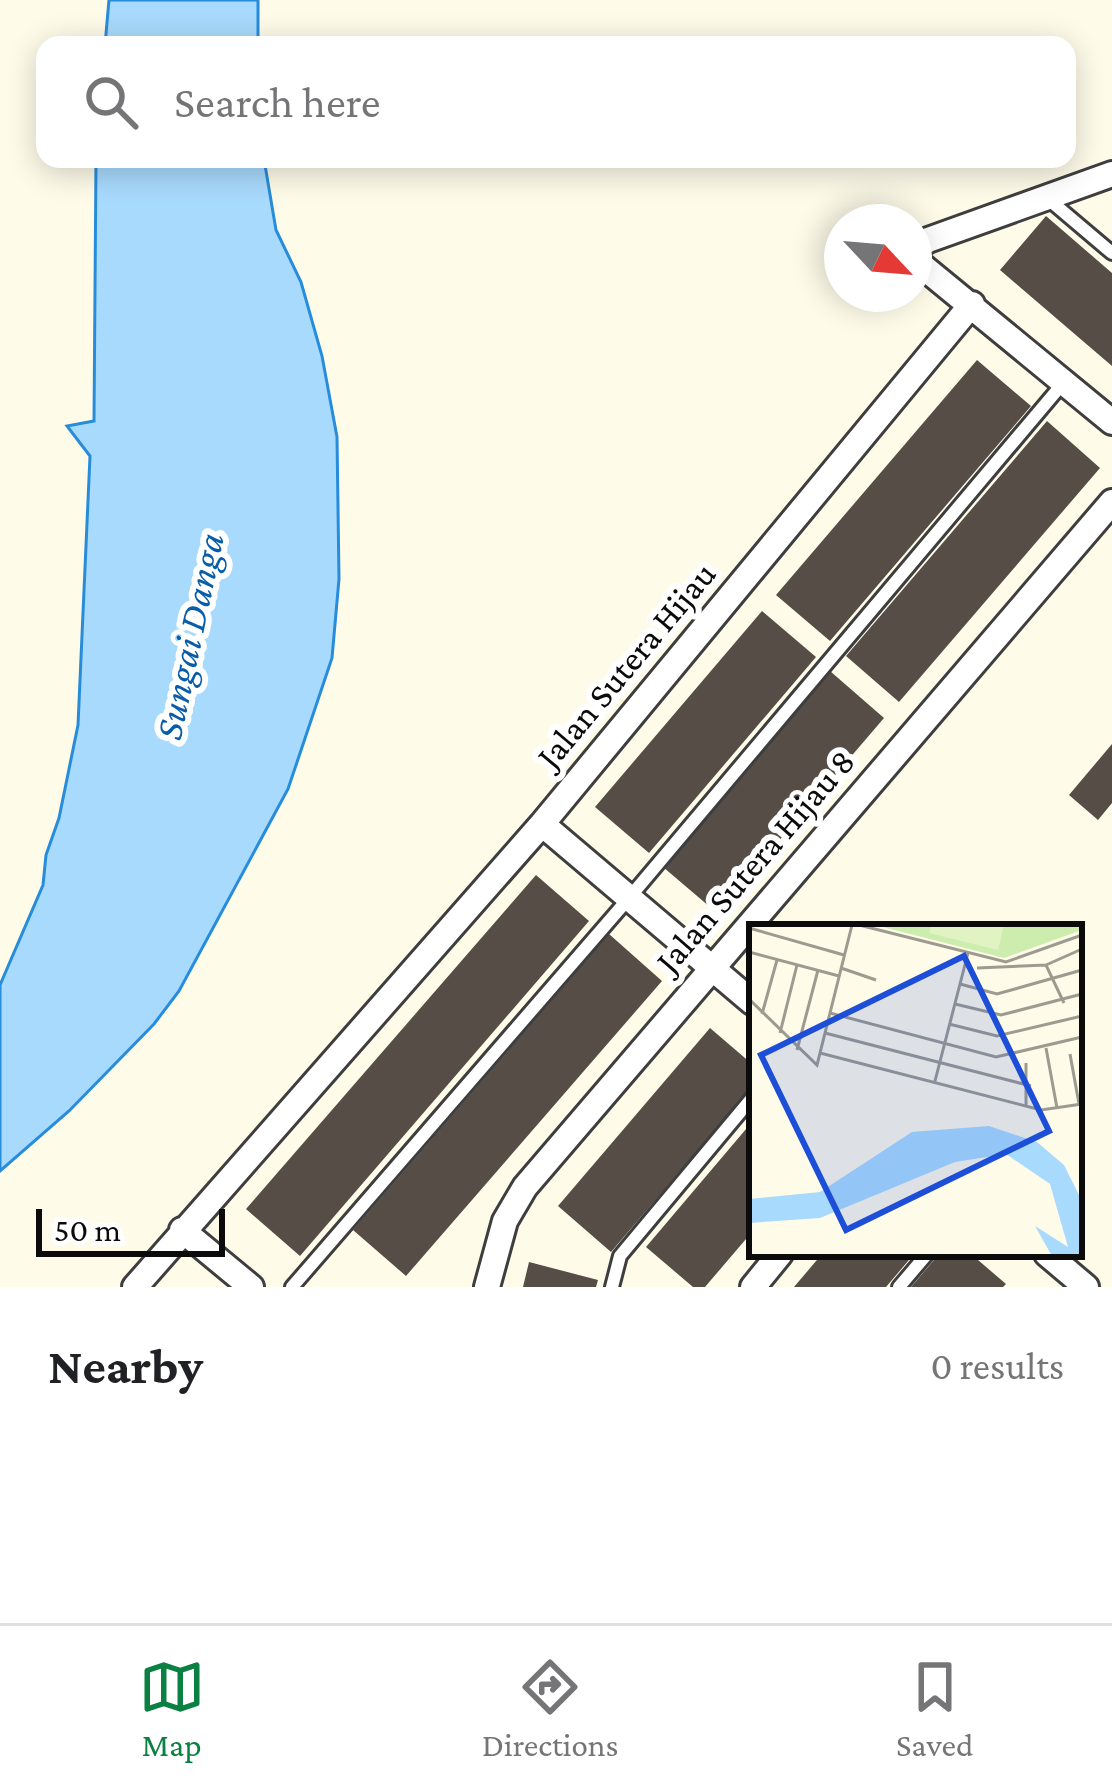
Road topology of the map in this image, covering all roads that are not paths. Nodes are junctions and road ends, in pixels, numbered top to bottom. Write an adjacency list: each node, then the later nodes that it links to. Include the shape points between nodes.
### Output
1 (1112, 174): 2 (street)
2 (1047, 198): 3 (lane); 4 (street, via 915,248 916,261)
3 (1112, 253)
4 (972, 304): 5 (street); 8 (street, Jalan Sutera Hijau)
5 (1064, 381): 6 (street); 9 (lane)
6 (1112, 422)
7 (1112, 502): 10 (street, Jalan Sutera Hijau 8)
8 (542, 824): 9 (street); 13 (street, Jalan Sutera Hijau)
9 (629, 898): 10 (street); 19 (lane)
10 (710, 967): 11 (street); 20 (street, Jalan Sutera Hijau 8, via 514,1202)
11 (749, 1000)
12 (749, 1102): 21 (lane, via 620,1256)
13 (182, 1230): 17 (street, Jalan Sutera Hijau); 18 (street)
14 (778, 1257): 22 (street)
15 (924, 1257): 23 (lane)
16 (1051, 1257): 24 (street)
17 (135, 1287)
18 (251, 1287)
19 (292, 1287)
20 (487, 1287)
21 (612, 1287)
22 (753, 1287)
23 (899, 1287)
24 (1086, 1287)

